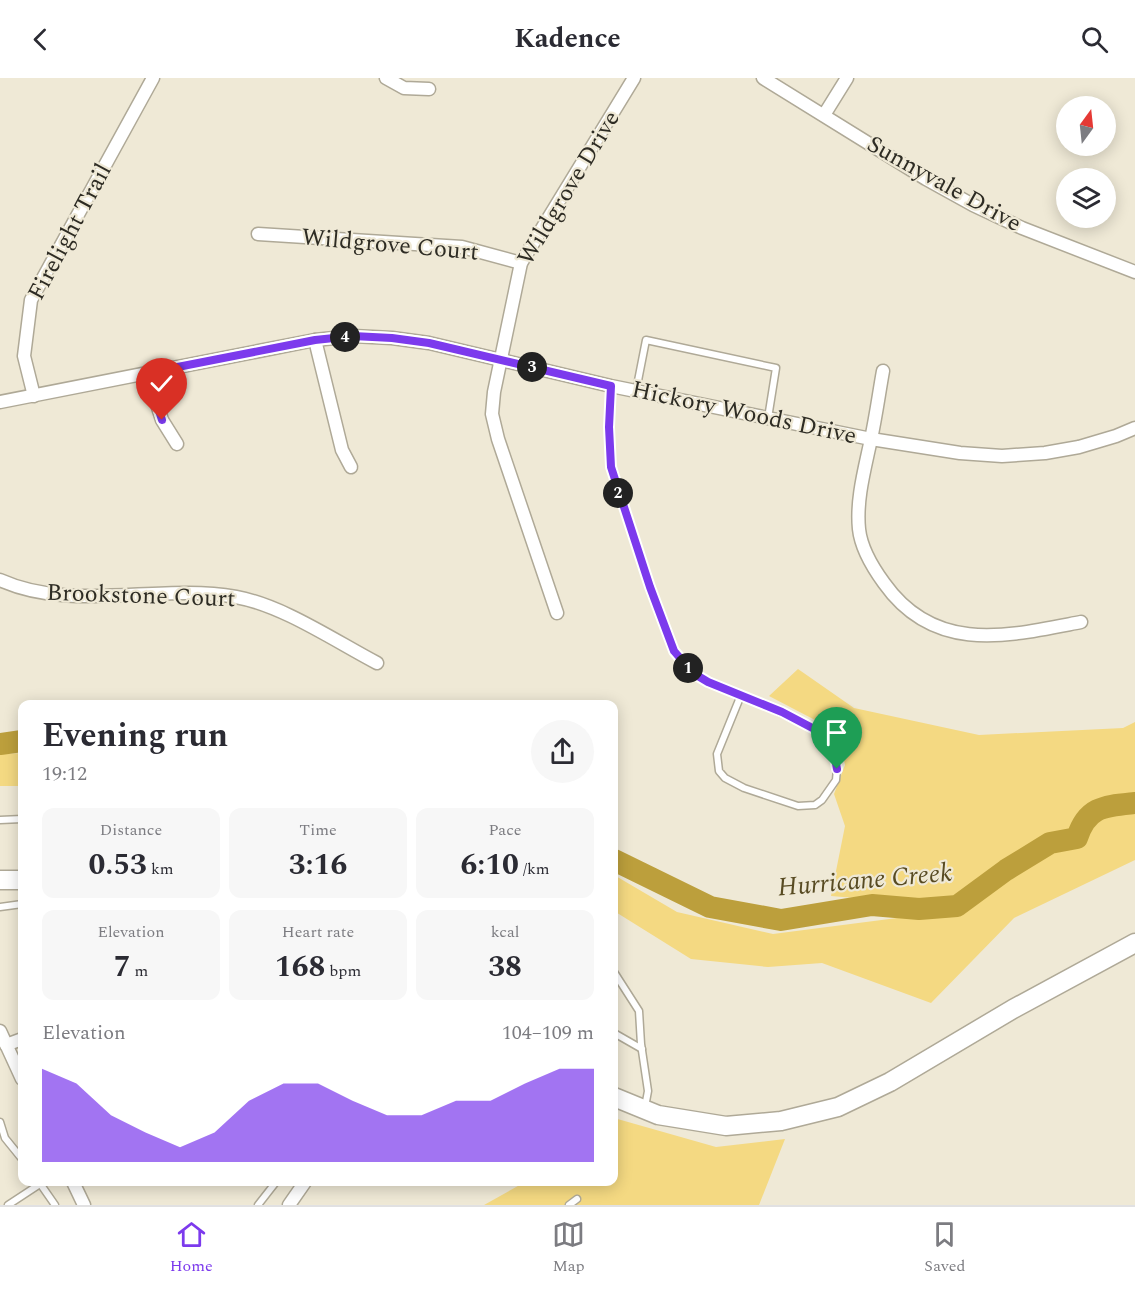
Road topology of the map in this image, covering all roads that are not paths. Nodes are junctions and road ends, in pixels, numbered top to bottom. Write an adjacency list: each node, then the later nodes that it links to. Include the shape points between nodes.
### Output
1 (386, 78): 6 (street, via 404,88)
2 (634, 78): 9 (street, Wildgrove Drive)
3 (763, 78): 7 (street, Sunnyvale Drive)
4 (847, 78): 7 (street)
5 (150, 79): 17 (street, Firelight Trail, via 31,300 24,356)
6 (429, 89)
7 (824, 116): 10 (street, Sunnyvale Drive, via 973,205)
8 (258, 234): 9 (street, Wildgrove Court, via 462,247)
9 (521, 263): 12 (street, Wildgrove Drive)
10 (1135, 272)
11 (315, 340): 12 (street, Hickory Woods Drive, via 353,336 392,338); 14 (street, Hickory Woods Drive); 23 (street, via 342,450)
12 (500, 359): 15 (street, Hickory Woods Drive); 25 (street, Wildgrove Drive, via 492,414)
13 (883, 371): 21 (street)
14 (147, 373): 17 (street, Hickory Woods Drive); 22 (street, via 162,420)
15 (611, 386): 16 (street, Hickory Woods Drive); 28 (lane, via 611,467 667,636 678,657 693,673)
16 (636, 390): 19 (street, Hickory Woods Drive); 19 (lane, via 646,340 657,342 776,368)
17 (34, 396): 18 (street, Hickory Woods Drive)
18 (0, 402)
19 (768, 418): 21 (street, Hickory Woods Drive)
20 (1135, 428): 21 (street, Hickory Woods Drive, via 1079,447 1002,456)
21 (871, 439): 26 (street, via 860,490 859,531 875,572 903,605 941,628 968,635 1005,636)
22 (177, 444)
23 (351, 467)
24 (0, 580): 27 (street, Brookstone Court, via 20,589 48,594 198,593 237,597 278,610)
25 (557, 613)
26 (1081, 622)
27 (377, 663)
28 (741, 695): 28 (lane, via 820,732 829,740 836,780 822,800 815,805 798,806 744,788 719,771 717,754)
29 (18, 819): 30 (lane)
30 (0, 820)
31 (0, 880): 32 (main road)
32 (18, 880)
33 (18, 903): 34 (lane)
34 (0, 907)
35 (1135, 943): 44 (main road, via 890,1082 838,1107 781,1121 715,1125)
36 (618, 978): 41 (lane, via 639,1011)
37 (0, 1031): 40 (street)
38 (618, 1036): 41 (lane)
39 (18, 1040): 40 (street)
40 (6, 1045): 42 (street)
41 (642, 1048): 44 (lane)
42 (18, 1070)
43 (618, 1100): 44 (main road)
44 (651, 1112)
45 (0, 1122): 46 (lane)
46 (2, 1135): 47 (lane)
47 (18, 1155)
48 (36, 1186): 54 (lane)
49 (42, 1186): 55 (lane)
50 (75, 1186): 56 (street)
51 (273, 1186): 57 (lane)
52 (302, 1186): 58 (street)
53 (577, 1199): 59 (lane)
54 (8, 1205)
55 (55, 1205)
56 (84, 1205)
57 (258, 1205)
58 (289, 1205)
59 (569, 1205)

